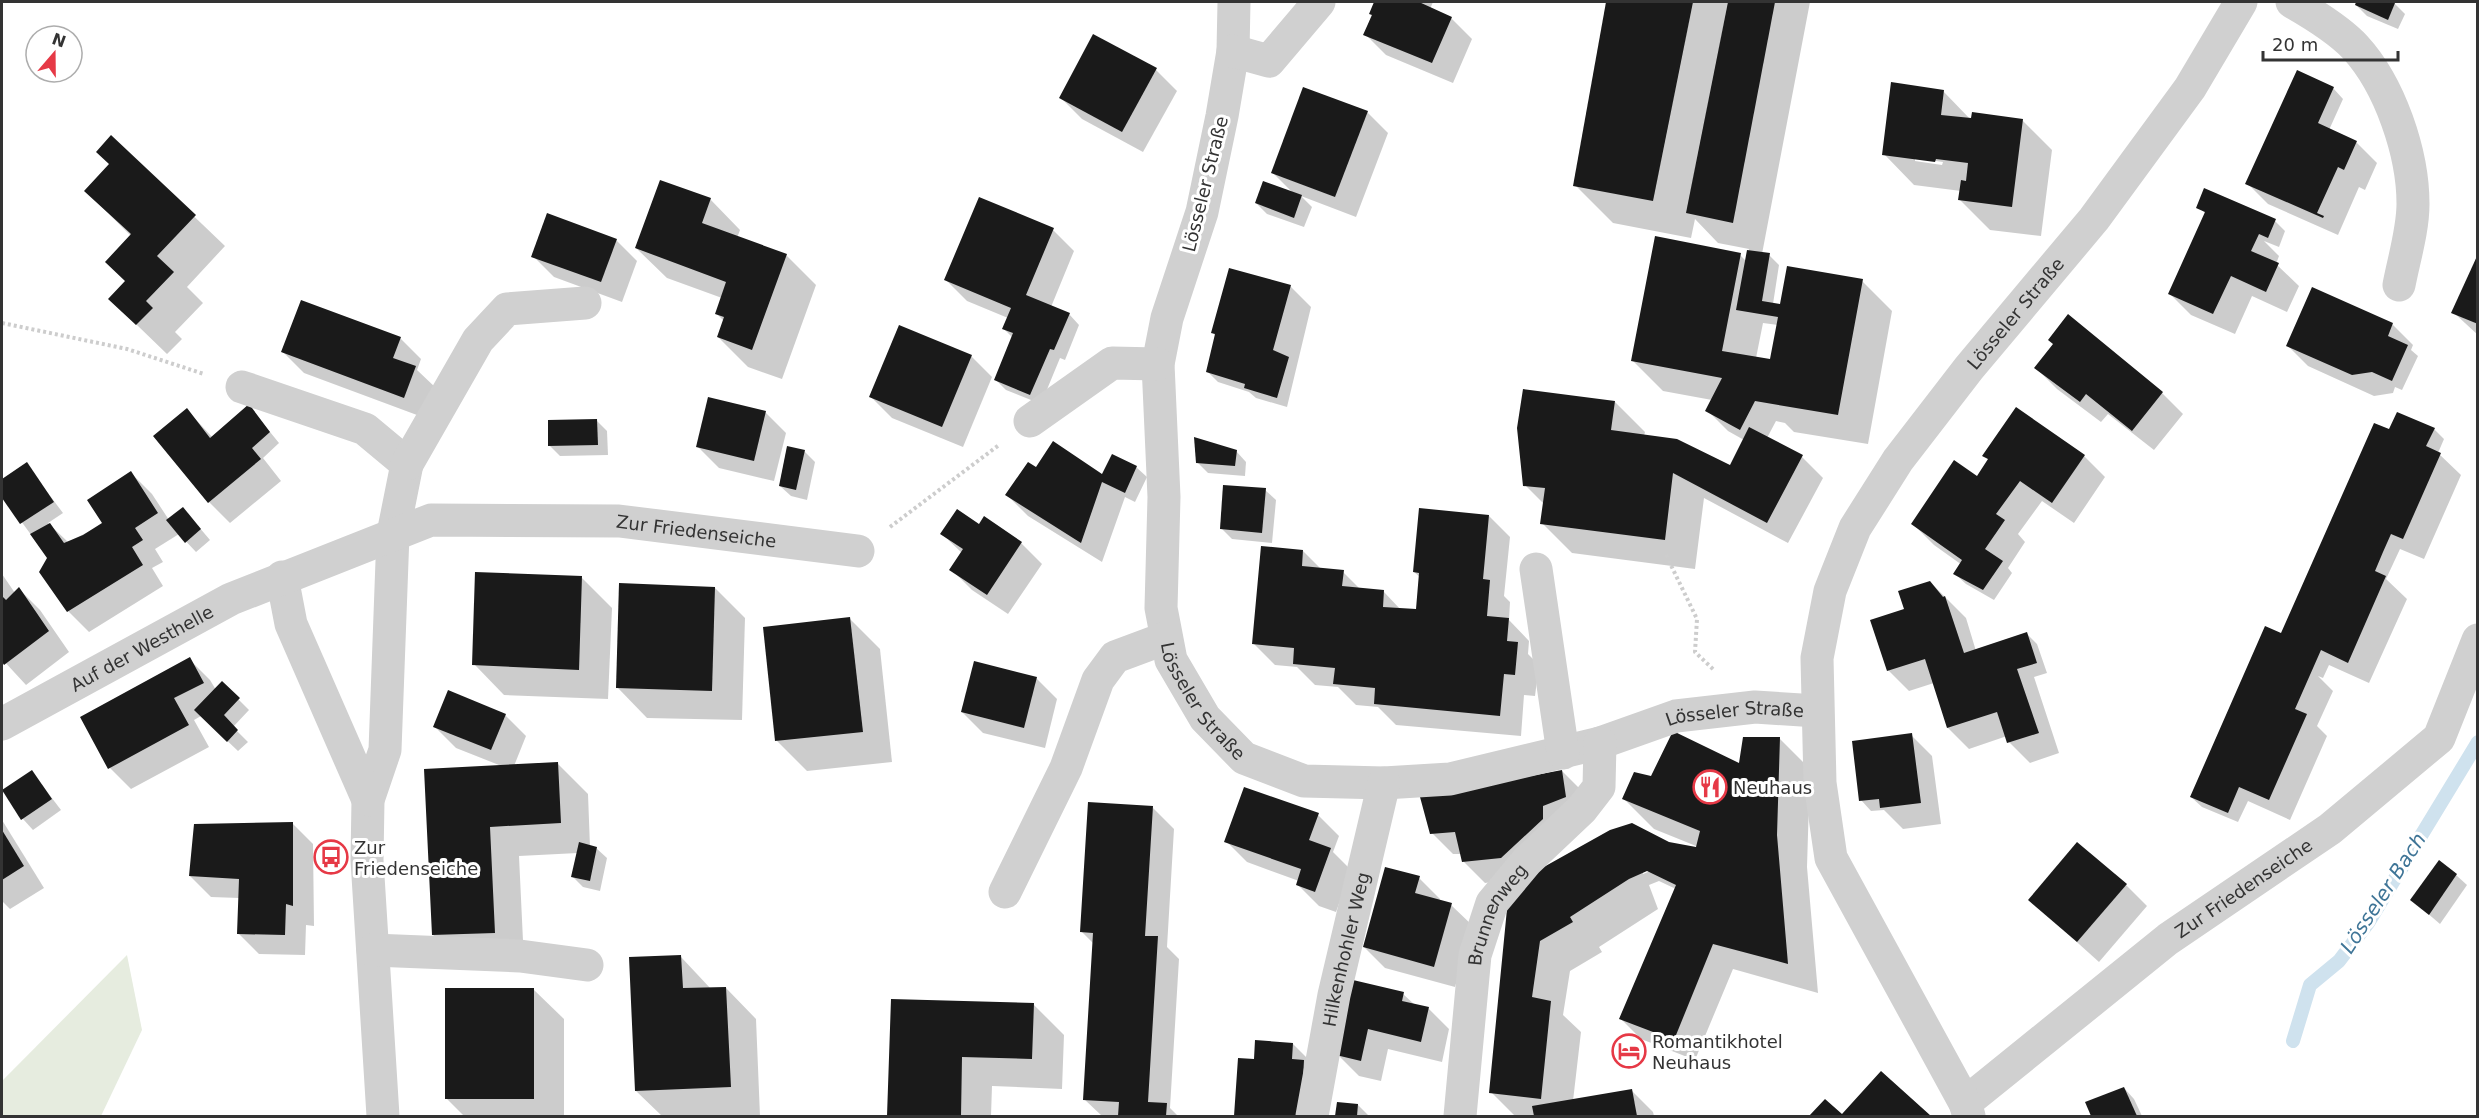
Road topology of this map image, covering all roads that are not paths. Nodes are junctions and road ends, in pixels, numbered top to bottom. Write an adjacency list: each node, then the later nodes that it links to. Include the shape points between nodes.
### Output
1 (1233, 2): 5 (street, Lösseler Straße)
2 (1319, 2): 5 (street, via 1269,61)
3 (2292, 2): 6 (street, via 2355,47 2377,79 2396,118 2411,166 2413,206)
4 (2225, 9): 18 (street, Lösseler Straße, via 2190,88 2101,210 1926,423 1856,528 1830,591 1817,658)
5 (1233, 51): 8 (street, Lösseler Straße, via 1202,212 1167,318)
6 (2399, 285)
7 (585, 303): 11 (street, via 507,309 478,340)
8 (1158, 364): 10 (street, via 1112,363); 16 (street, Lösseler Straße, via 1164,497 1161,608)
9 (242, 387): 11 (street, via 364,429)
10 (1030, 421)
11 (407, 464): 12 (street)
12 (393, 534): 13 (street, Zur Friedenseiche, via 431,520 619,520); 15 (street, Zur Friedenseiche); 23 (street, via 385,750)
13 (858, 551)
14 (1536, 569): 21 (street)
15 (282, 577): 19 (street, Auf der Westhelle, via 231,599); 23 (street, via 291,624)
16 (1166, 639): 22 (street, Lösseler Straße, via 1171,660 1205,718 1244,758 1304,781); 24 (street, via 1115,657 1098,680 1066,768)
17 (2478, 640): 27 (street, Zur Friedenseiche, via 2439,738 2330,829 2168,939)
18 (1817, 711): 20 (street, Lösseler Straße, via 1755,707 1676,716); 27 (street, Zur Friedenseiche, via 1820,783 1831,858)
19 (2, 724)
20 (1600, 743): 21 (street, Lösseler Straße); 30 (street, Brunnenweg, via 1599,787 1582,810 1527,861 1492,903 1475,955)
21 (1563, 753): 22 (street, Lösseler Straße, via 1450,779)
22 (1384, 783): 29 (street, Hilkenhohler Weg, via 1334,995)
23 (368, 800): 25 (street)
24 (1005, 892)
25 (373, 950): 26 (street, via 520,956); 28 (street)
26 (587, 965)
27 (1967, 1110)
28 (383, 1116)
29 (1312, 1116)
30 (1460, 1116)

